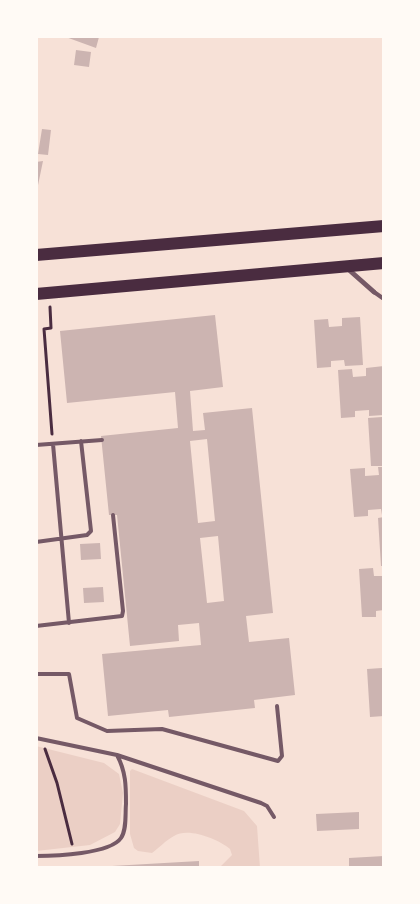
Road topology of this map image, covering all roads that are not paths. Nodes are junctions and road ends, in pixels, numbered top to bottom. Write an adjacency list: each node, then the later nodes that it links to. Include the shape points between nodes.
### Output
1 (384, 226): 2 (main road)
2 (36, 255)
3 (384, 263): 4 (main road)
4 (346, 267): 5 (street); 6 (main road)
5 (374, 292): 7 (lane)
6 (36, 294)
7 (384, 299)
8 (102, 440): 9 (lane)
9 (81, 441): 10 (lane); 13 (lane, via 91,531 87,535)
10 (53, 444): 11 (lane); 13 (lane)
11 (36, 446)
12 (113, 515): 15 (lane, via 123,615)
13 (61, 538): 14 (lane); 15 (lane)
14 (36, 542)
15 (69, 622): 16 (lane)
16 (36, 626)
17 (36, 674): 18 (lane, via 69,674 77,718 107,731 162,729 278,761 282,756)
18 (277, 706)
19 (39, 739): 20 (lane)
20 (117, 755): 21 (lane, via 261,803); 22 (lane, via 126,782 121,839 114,844 74,853)
21 (274, 817)
22 (36, 856)

